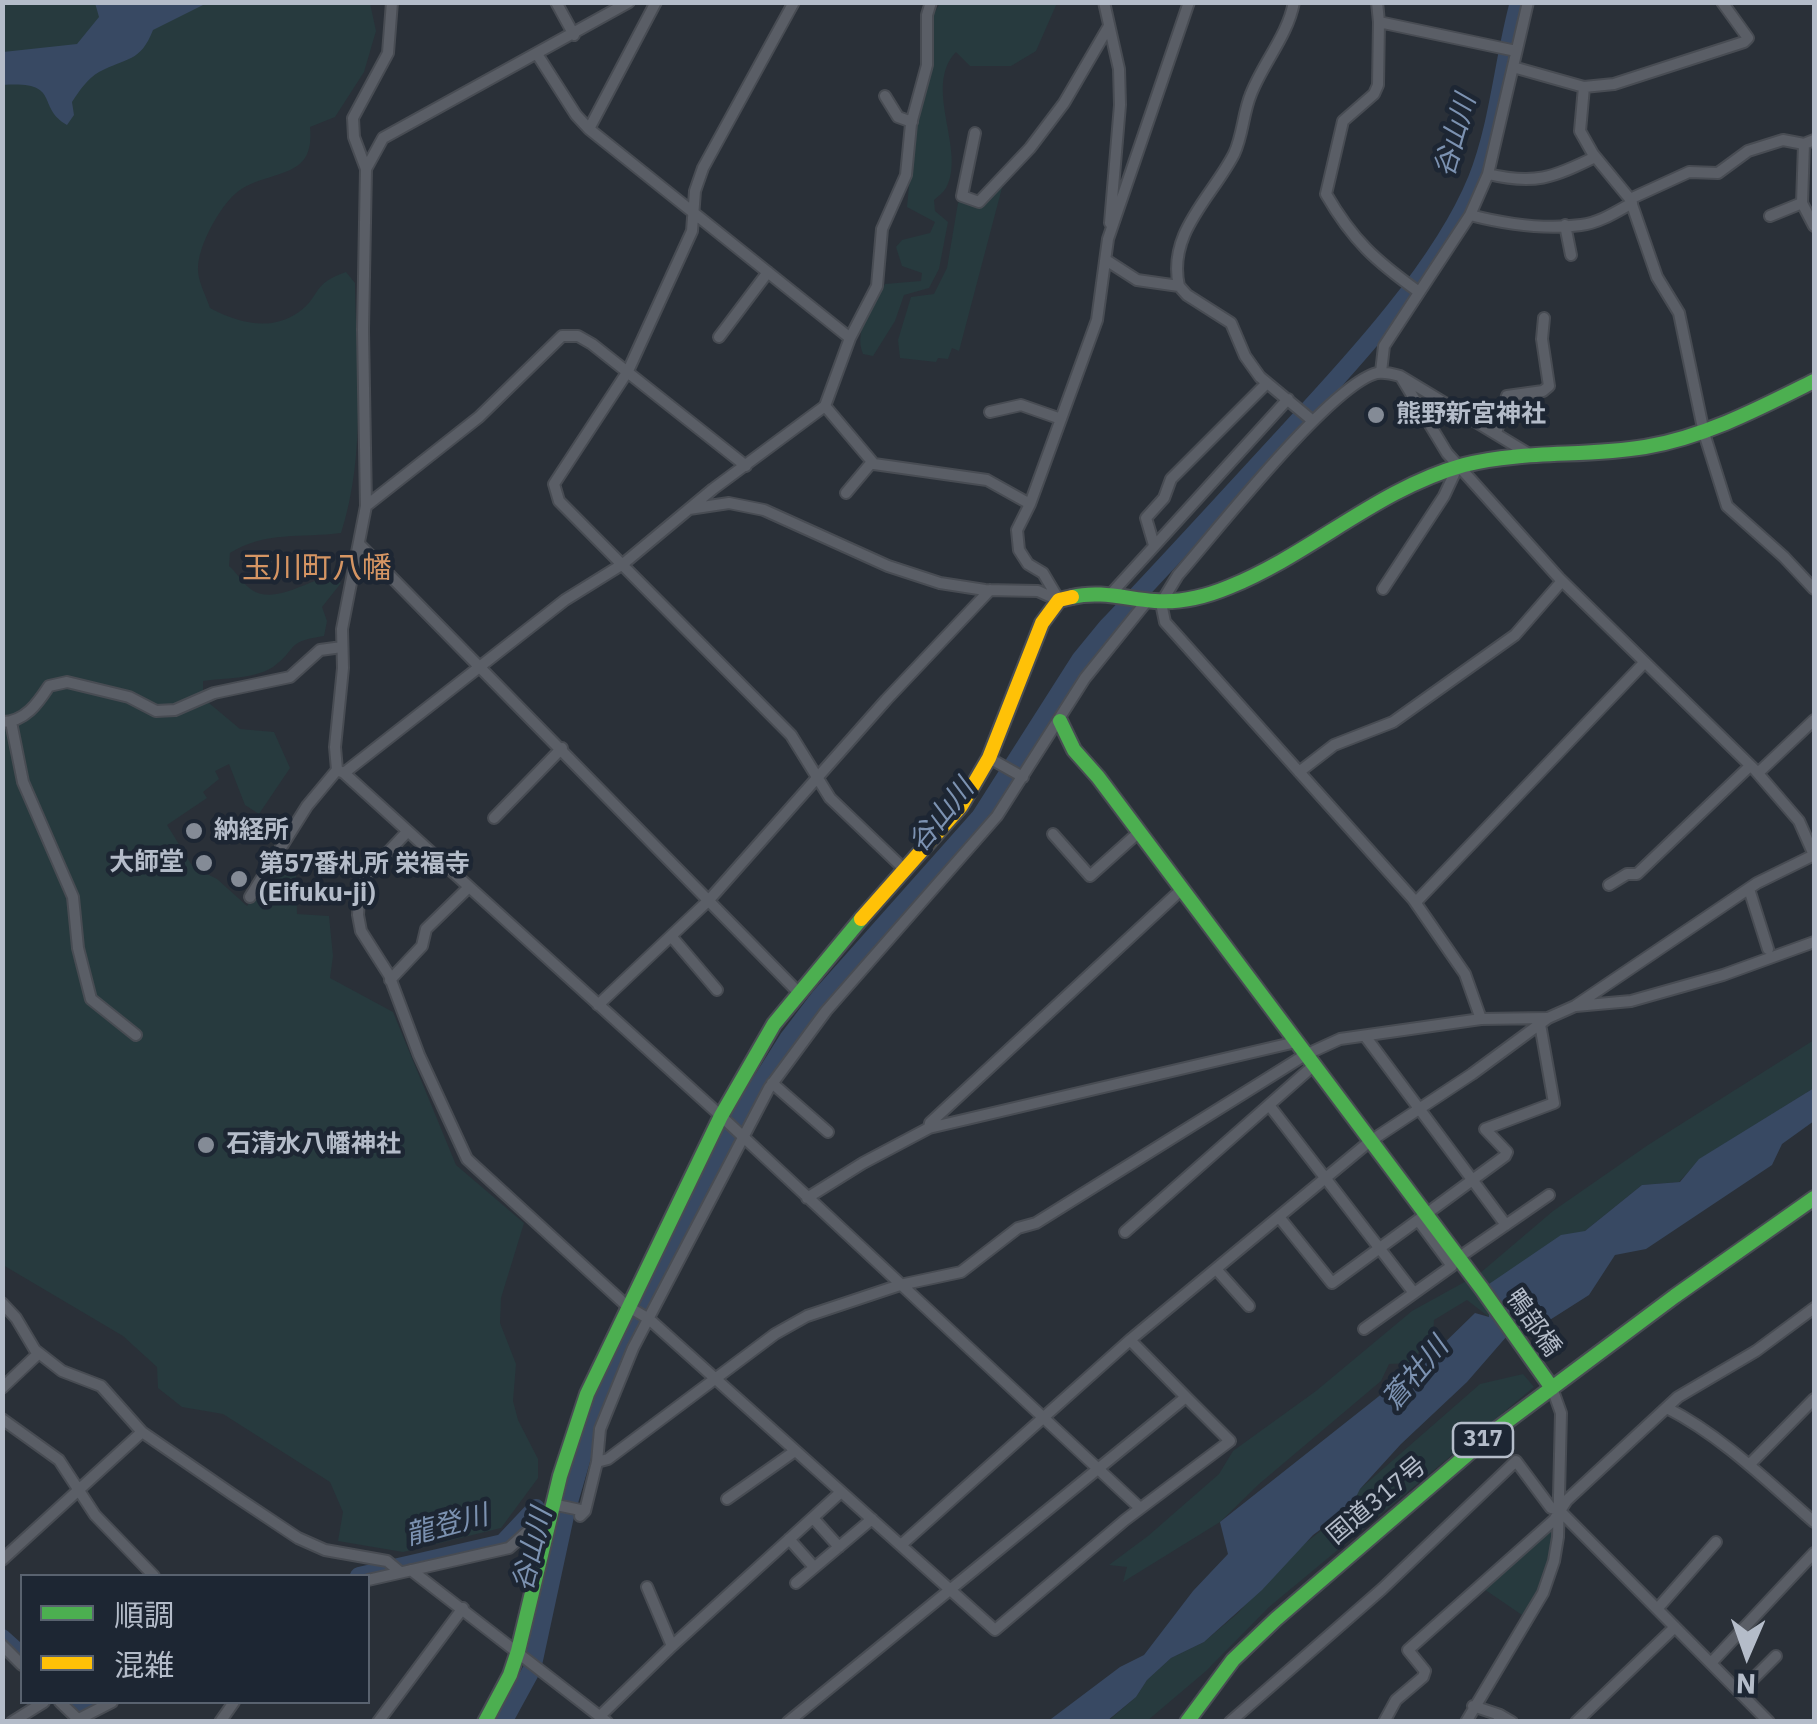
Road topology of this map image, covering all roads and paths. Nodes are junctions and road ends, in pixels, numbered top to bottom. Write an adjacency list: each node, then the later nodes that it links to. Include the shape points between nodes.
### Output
1 (392, 2): 26 (street, via 388,52 353,118)
2 (556, 2): 15 (street)
3 (628, 2): 15 (street)
4 (656, 2): 22 (street)
5 (794, 2): 30 (street, via 702,168)
6 (931, 2): 21 (street, via 927,65)
7 (1104, 2): 14 (street)
8 (1190, 2): 35 (street)
9 (1294, 2): 39 (street, via 1250,96 1233,155 1176,255)
10 (1377, 2): 13 (street)
11 (1528, 2): 16 (street)
12 (1722, 2): 19 (street, via 1748,38 1744,42 1614,84)
13 (1379, 22): 16 (street); 40 (street, via 1378,84 1342,121 1326,194 1366,250)
14 (1109, 26): 23 (street, via 1053,118 979,202 962,196); 35 (street, via 1120,104)
15 (574, 35): 17 (street)
16 (1516, 50): 18 (street)
17 (537, 54): 22 (street); 26 (street, via 383,138)
18 (1513, 68): 19 (street); 27 (street)
19 (1584, 87): 25 (street, via 1580,131)
20 (884, 96): 21 (street, via 898,117)
21 (912, 122): 43 (street, via 906,175 882,228 877,286)
22 (589, 129): 30 (street)
23 (975, 133)
24 (1810, 142): 28 (street, via 1783,140 1748,151 1718,173 1690,172); 29 (street)
25 (1595, 157): 27 (street, via 1540,180); 28 (street)
26 (366, 170): 62 (street)
27 (1488, 174): 31 (street)
28 (1631, 201): 33 (street, via 1600,220); 55 (street, via 1657,277 1679,313)
29 (1802, 204): 32 (street); 34 (street)
30 (693, 211): 38 (street); 44 (street, via 692,230)
31 (1470, 216): 33 (street); 40 (street)
32 (1770, 216)
33 (1565, 225): 36 (street)
34 (1814, 226)
35 (1108, 238): 37 (street)
36 (1571, 255)
37 (1106, 260): 39 (street, via 1136,280); 52 (street, via 1097,320)
38 (768, 272): 42 (street); 43 (street)
39 (1179, 286): 48 (street, via 1231,324)
40 (1418, 292): 45 (street, via 1384,346)
41 (1544, 318): 54 (street, via 1548,386 1507,396)
42 (719, 337)
43 (850, 338): 50 (street)
44 (628, 371): 58 (street); 62 (street, via 578,336 562,336 480,418); 66 (street, via 554,484 559,501)
45 (1381, 372): 46 (street); 53 (street)
46 (1400, 376): 54 (street); 59 (street)
47 (1814, 381): 55 (main road)
48 (1267, 383): 49 (street); 65 (street, via 1172,479 1146,518)
49 (1288, 400): 53 (street); 65 (street)
50 (825, 406): 57 (street); 58 (street)
51 (990, 412): 52 (street, via 1033,406)
52 (1061, 419): 61 (street)
53 (1313, 421): 73 (street)
54 (1496, 433): 56 (street)
55 (1704, 434): 56 (main road, via 1646,447); 69 (street, via 1726,506)
56 (1530, 454): 59 (main road)
57 (872, 462): 60 (street); 61 (street, via 987,480)
58 (746, 466): 63 (street)
59 (1459, 467): 67 (street); 68 (street); 73 (main road, via 1241,581 1194,599)
60 (846, 493)
61 (1030, 504): 72 (street, via 1017,530 1019,550)
62 (366, 506): 64 (street)
63 (689, 509): 66 (street); 70 (street, via 728,503 764,510 888,566)
64 (360, 545): 74 (street); 76 (street)
65 (1154, 545): 71 (street)
66 (623, 564): 76 (street); 86 (street, via 791,735)
67 (1562, 581): 75 (street); 84 (street, via 1515,634 1392,722 1334,745)
68 (1383, 589)
69 (1814, 589)
70 (990, 590): 72 (street, via 1038,591); 86 (street)
71 (1109, 596): 72 (main road); 73 (main road)
72 (1059, 600): 81 (main road, via 1042,624)
73 (1154, 602): 78 (street, via 1085,678); 84 (street)
74 (342, 647): 79 (street, via 320,650 290,677 244,684 175,710 156,711 67,682 49,686 34,709); 83 (street, via 335,747)
75 (1644, 663): 82 (street); 99 (street)
76 (481, 666): 80 (street); 83 (street)
77 (1814, 720): 82 (street)
78 (1060, 721): 85 (street); 89 (main road, 鴨部橋, via 1074,750)
79 (7, 722): 110 (street, via 23,782 73,896 91,999)
80 (562, 748): 87 (street); 98 (street)
81 (990, 758): 85 (street); 92 (main road, via 960,806)
82 (1754, 769): 91 (street, via 1799,821); 93 (street, via 1636,874)
83 (341, 772): 88 (street); 97 (street, via 307,806)
84 (1299, 772): 99 (street)
85 (1022, 777): 113 (street, via 997,816 826,1010)
86 (818, 778): 92 (street, via 830,798); 98 (street)
87 (494, 818)
88 (407, 832): 94 (street); 103 (street, via 360,882 359,922)
89 (1139, 832): 90 (street, via 1090,876); 96 (main road, 鴨部橋)
90 (1053, 834)
91 (1814, 855): 95 (street)
92 (903, 868): 105 (main road)
93 (1609, 885)
94 (468, 888): 103 (street, via 426,929 422,946); 106 (street)
95 (1748, 888): 102 (street); 107 (street)
96 (1182, 889): 112 (main road, 鴨部橋); 117 (street)
97 (250, 897)
98 (709, 900): 100 (street); 105 (street)
99 (1416, 902): 108 (street, via 1465,974)
100 (671, 936): 104 (street); 106 (street)
101 (1814, 942): 107 (street, via 1631,1001)
102 (1768, 948)
103 (390, 980): 136 (street, via 467,1159)
104 (718, 990)
105 (800, 994): 116 (main road, via 774,1024)
106 (598, 1005): 116 (street)
107 (1576, 1006): 109 (street)
108 (1481, 1019): 109 (street); 111 (street)
109 (1544, 1021): 115 (street); 122 (street, via 1554,1103 1485,1129 1507,1152)
110 (136, 1035)
111 (1365, 1036): 112 (street); 115 (street)
112 (1305, 1054): 114 (street); 117 (street); 120 (main road, 鴨部橋); 133 (street, via 1018,1228 961,1272)
113 (772, 1083): 118 (street); 119 (street)
114 (1269, 1105): 121 (street); 129 (street)
115 (1420, 1108): 120 (street); 122 (street)
116 (721, 1116): 119 (street); 136 (main road)
117 (929, 1128): 124 (street)
118 (828, 1132)
119 (743, 1137): 124 (street); 139 (street)
120 (1369, 1142): 121 (street); 127 (main road, 鴨部橋)
121 (1326, 1177): 126 (street); 130 (street)
122 (1472, 1180): 127 (street); 128 (street)
123 (1550, 1195): 128 (street)
124 (807, 1198): 133 (street)
125 (1814, 1198): 144 (main road, 国道317号 / 317)
126 (1279, 1217): 130 (street, via 1332,1283); 132 (street)
127 (1422, 1217): 130 (street); 131 (main road, 鴨部橋); 134 (street, via 1452,1266)
128 (1506, 1225): 131 (street)
129 (1125, 1232)
130 (1380, 1248): 134 (street)
131 (1458, 1258): 144 (main road, 鴨部橋)
132 (1216, 1269): 137 (street); 141 (street)
133 (900, 1285): 143 (street, via 808,1316); 149 (street)
134 (1414, 1294): 140 (street)
135 (2, 1302): 142 (street)
136 (627, 1306): 139 (street); 159 (main road, via 587,1394)
137 (1249, 1306)
138 (1814, 1308): 148 (street)
139 (649, 1319): 143 (street); 153 (street, via 600,1429)
140 (1364, 1329)
141 (1130, 1340): 146 (street); 149 (street)
142 (39, 1353): 145 (street); 151 (street, via 62,1371 102,1386)
143 (715, 1379): 152 (street); 153 (street)
144 (1550, 1385): 161 (street, via 1561,1414); 195 (main road, 国道317号 / 317, via 1276,1618 1233,1660)
145 (2, 1388)
146 (1186, 1397): 155 (street); 160 (street, via 1230,1441)
147 (1814, 1399): 154 (street)
148 (1667, 1408): 154 (street); 161 (street)
149 (1041, 1418): 155 (street); 168 (street)
150 (2, 1420): 156 (street, via 59,1460)
151 (142, 1432): 156 (street); 173 (street, via 298,1538)
152 (795, 1451): 157 (street); 158 (street)
153 (596, 1462): 159 (street, via 581,1512)
154 (1749, 1464): 164 (street)
155 (1097, 1470): 160 (street); 178 (street)
156 (79, 1489): 171 (street); 174 (street)
157 (841, 1492): 162 (street); 163 (street)
158 (727, 1498)
159 (555, 1505): 165 (main road)
160 (1140, 1508): 178 (street, via 995,1630)
161 (1558, 1510): 180 (street); 191 (street, via 1548,1582); 201 (street, via 1516,1461); 202 (street, via 1408,1650 1424,1677 1396,1700)
162 (813, 1518): 166 (street); 169 (street)
163 (872, 1519): 168 (street); 169 (street)
164 (1814, 1522)
165 (547, 1527): 173 (street, via 527,1532 508,1548); 184 (main road)
166 (789, 1539): 172 (street); 183 (street)
167 (1716, 1542): 180 (street)
168 (901, 1546): 178 (street)
169 (838, 1547): 172 (street)
170 (1814, 1553): 186 (street)
171 (2, 1560)
172 (814, 1567): 176 (street)
173 (405, 1570): 175 (street); 179 (street)
174 (152, 1574)
175 (370, 1579)
176 (796, 1583)
177 (647, 1587): 183 (street)
178 (950, 1590): 199 (street)
179 (463, 1608): 184 (street); 197 (street)
180 (1658, 1608): 181 (street)
181 (1675, 1627): 186 (street); 205 (street)
182 (2, 1645): 187 (street)
183 (672, 1646): 193 (street)
184 (522, 1654): 193 (street); 198 (main road)
185 (1776, 1656): 188 (street)
186 (1711, 1662): 188 (street)
187 (20, 1663)
188 (1740, 1692): 206 (street)
189 (41, 1704): 196 (street)
190 (108, 1704): 194 (street)
191 (1473, 1706): 192 (street); 203 (street)
192 (1499, 1718): 204 (street)
193 (603, 1719)
194 (80, 1720)
195 (1188, 1720): 200 (main road)
196 (12, 1722)
197 (378, 1722)
198 (484, 1722)
199 (788, 1722)
200 (1172, 1722)
201 (1230, 1722)
202 (1384, 1722)
203 (1466, 1722)
204 (1512, 1722)
205 (1576, 1722)
206 (1768, 1722)

